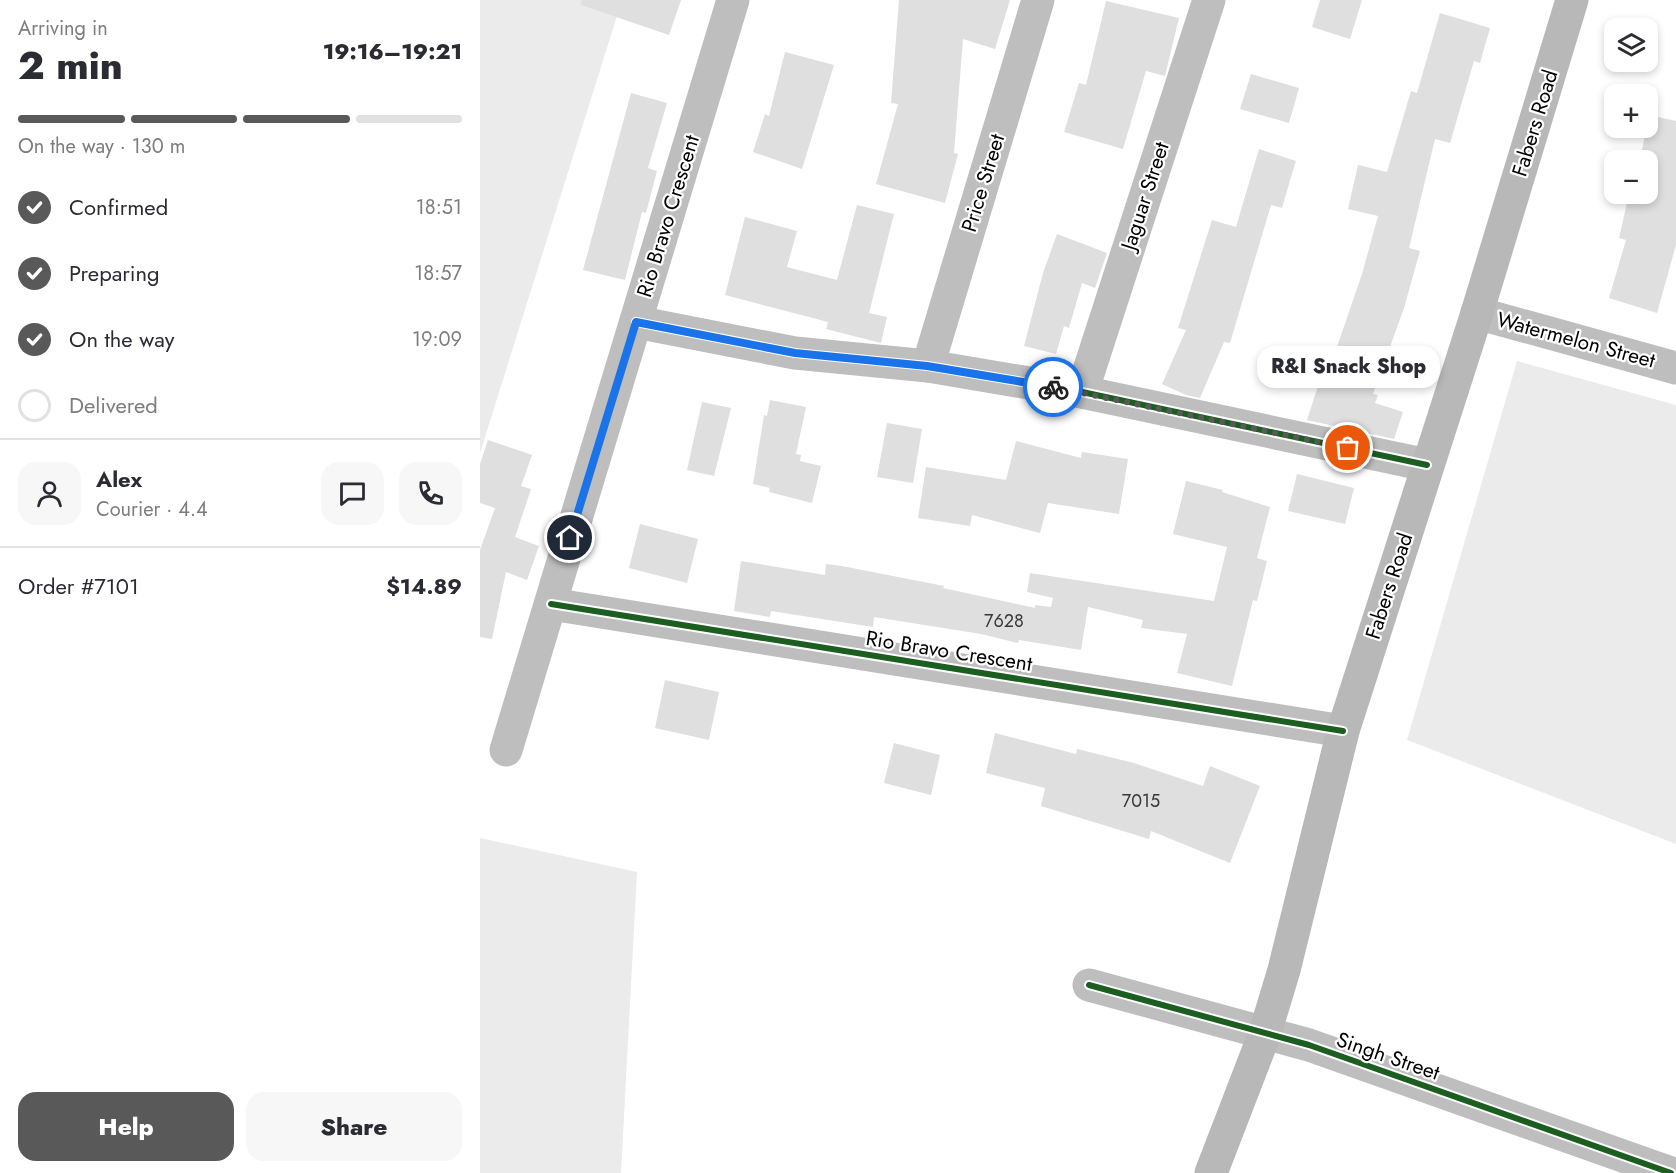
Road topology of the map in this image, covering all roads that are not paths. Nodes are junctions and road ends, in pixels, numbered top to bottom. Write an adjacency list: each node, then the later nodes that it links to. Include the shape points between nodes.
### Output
1 (733, 0): 6 (street, Rio Bravo Crescent)
2 (1038, 0): 8 (street, Price Street)
3 (1209, 0): 9 (street, Jaguar Street)
4 (1572, 0): 5 (main road, Fabers Road)
5 (1477, 313): 7 (street, Watermelon Street); 10 (main road, Fabers Road)
6 (636, 322): 8 (street, via 795,353); 11 (street, Rio Bravo Crescent)
7 (1673, 358)
8 (927, 366): 9 (street)
9 (1082, 392): 10 (street)
10 (1427, 465): 12 (main road, Fabers Road)
11 (551, 604): 12 (street, Rio Bravo Crescent); 13 (street, Rio Bravo Crescent)
12 (1343, 731): 15 (main road, Fabers Road, via 1284,970)
13 (506, 750)
14 (1089, 986): 15 (street, Singh Street)
15 (1264, 1033): 16 (main road, Fabers Road); 17 (street, Singh Street, via 1309,1045)
16 (1211, 1173)
17 (1671, 1173)

